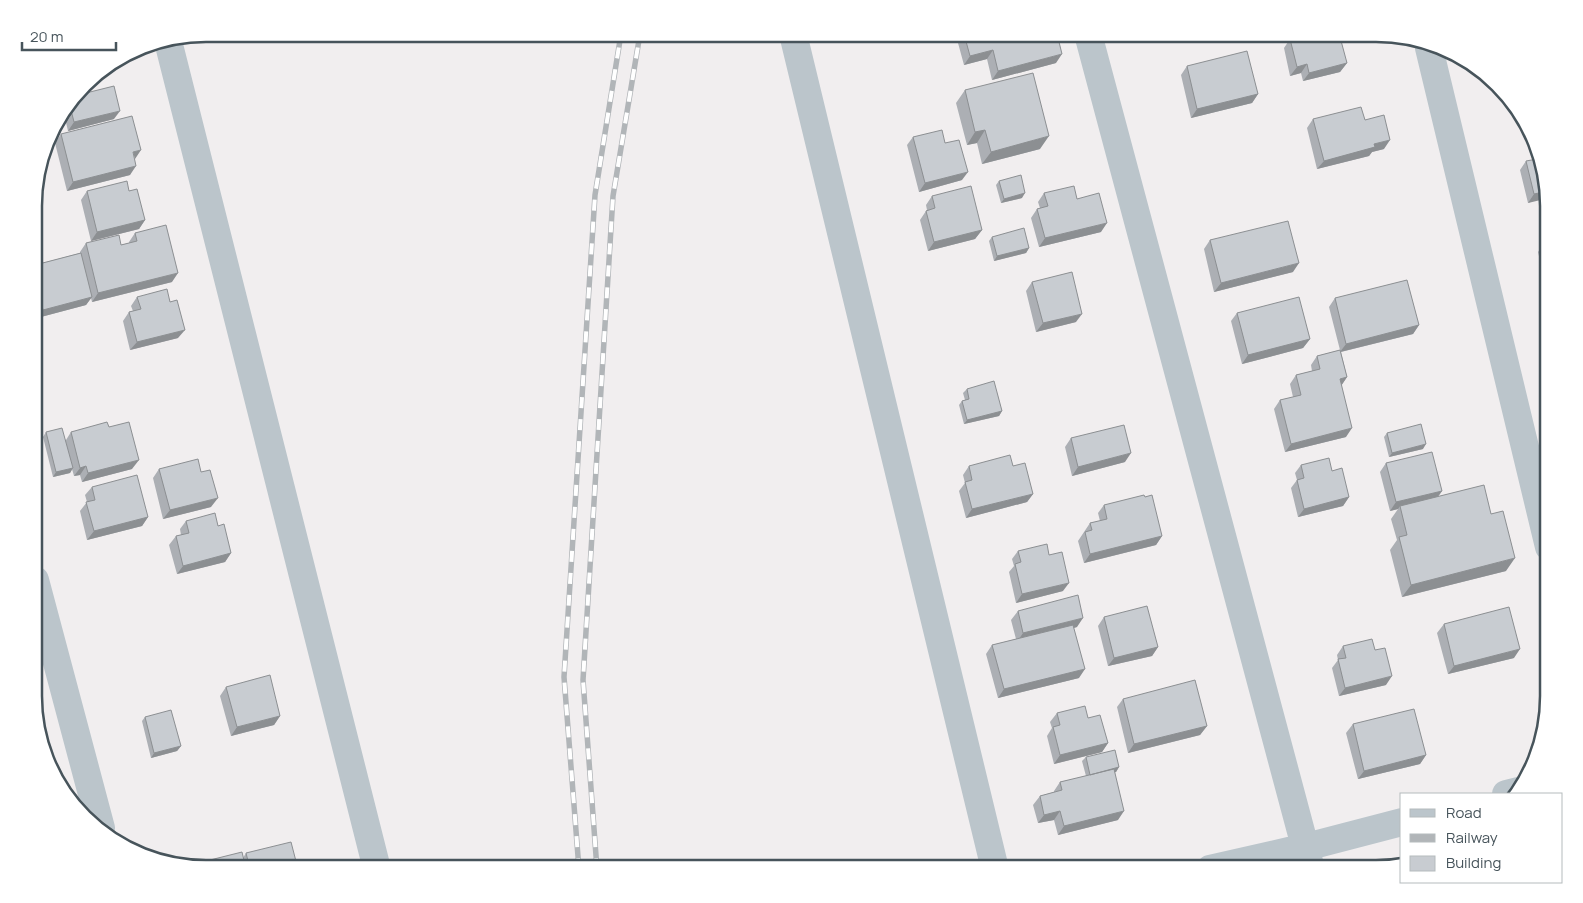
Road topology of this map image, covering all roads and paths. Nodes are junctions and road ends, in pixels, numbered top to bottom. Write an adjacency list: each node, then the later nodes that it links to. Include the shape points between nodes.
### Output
1 (795, 42): 11 (street)
2 (1090, 42): 9 (street)
3 (170, 47): 10 (street)
4 (1430, 52): 5 (street)
5 (1540, 510)
6 (42, 606): 7 (street)
7 (99, 821)
8 (1400, 823): 9 (street)
9 (1308, 858): 12 (street)
10 (375, 860)
11 (993, 860)
12 (1290, 860)

